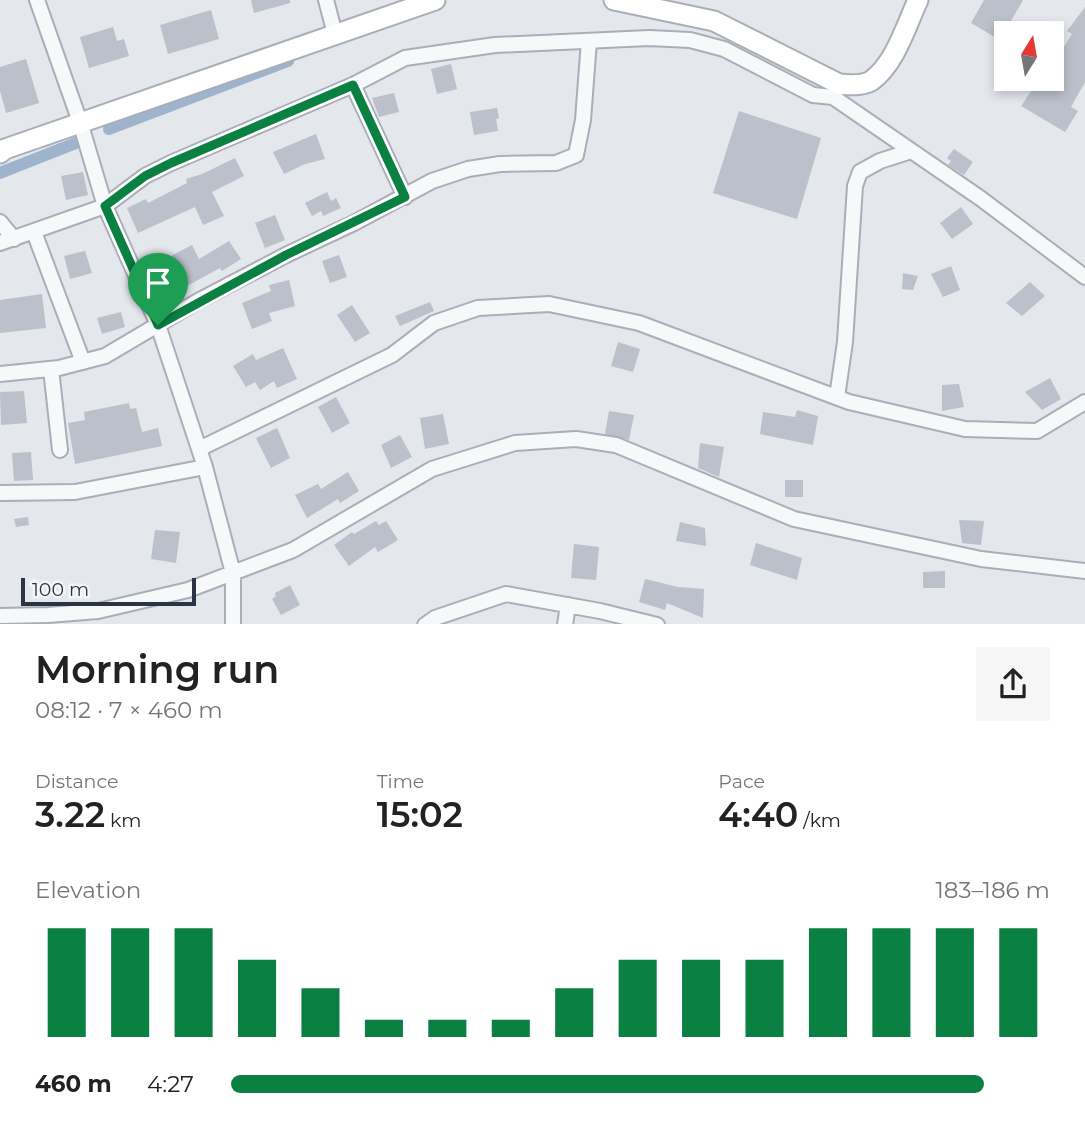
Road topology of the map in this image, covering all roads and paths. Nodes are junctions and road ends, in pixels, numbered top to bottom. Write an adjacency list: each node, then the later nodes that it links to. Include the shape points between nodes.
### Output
1 (37, 0): 10 (street)
2 (326, 0): 6 (street)
3 (435, 0): 6 (street)
4 (614, 0): 9 (street, via 714,21)
5 (918, 0): 9 (street, via 890,60 870,82)
6 (335, 34): 10 (street)
7 (589, 41): 8 (street, via 495,46 405,58); 9 (street, via 690,40 724,49 813,95); 13 (street, via 576,155 556,163 468,169 432,181)
8 (353, 85): 13 (street); 14 (street, via 171,163)
9 (836, 90): 11 (street)
10 (80, 122): 12 (street); 14 (street)
11 (911, 151): 18 (street); 23 (street, via 860,172 855,186)
12 (0, 153)
13 (405, 197): 19 (street)
14 (105, 206): 16 (street); 19 (street)
15 (0, 222): 17 (street)
16 (33, 232): 17 (street); 20 (street)
17 (7, 241)
18 (1085, 277)
19 (158, 325): 20 (street, via 105,356); 25 (street)
20 (83, 362): 21 (street)
21 (51, 369): 22 (street); 26 (street)
22 (0, 374)
23 (837, 397): 24 (street, via 965,429 1037,431); 25 (street, via 639,323 549,304 478,308 434,323 392,355)
24 (1085, 402)
25 (199, 449): 27 (street)
26 (60, 450)
27 (205, 467): 28 (street, via 75,492); 30 (street)
28 (0, 493)
29 (1085, 571): 30 (street, via 981,559 794,519 616,445 576,439 515,443 432,469 293,550)
30 (233, 573): 32 (street, via 188,590 98,611); 33 (street)
31 (568, 605): 34 (street, via 506,594); 35 (street); 36 (street)
32 (0, 616)
33 (233, 624)
34 (426, 624)
35 (565, 624)
36 (653, 624)

